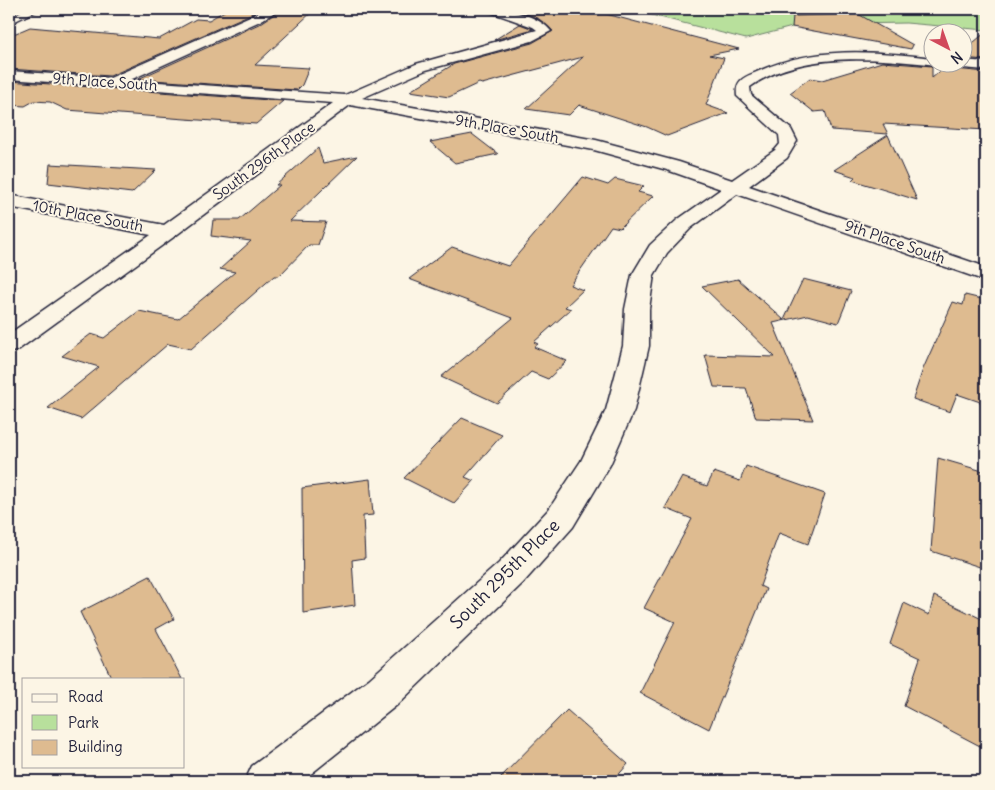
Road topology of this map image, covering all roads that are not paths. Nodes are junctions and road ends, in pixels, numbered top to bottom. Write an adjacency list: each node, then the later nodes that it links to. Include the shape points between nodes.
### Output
1 (34, 9): 4 (street)
2 (274, 9): 9 (street)
3 (488, 9): 10 (street, South 296th Place, via 545,30 536,36 412,70)
4 (9, 21)
5 (922, 61): 11 (street, South 295th Place, via 827,56 792,63 743,86 744,96 785,132 790,142 781,154)
6 (972, 65): 7 (street)
7 (986, 66)
8 (9, 75): 9 (street, 9th Place South)
9 (111, 83): 10 (street, 9th Place South)
10 (347, 100): 11 (street, 9th Place South, via 596,145); 13 (street, South 296th Place)
11 (734, 187): 14 (street, 9th Place South); 16 (street, South 295th Place, via 684,224 658,250 643,276 637,310 636,346 620,410 595,465 561,518 512,573 383,692)
12 (9, 201): 13 (street, 10th Place South)
13 (168, 232): 15 (street, South 296th Place)
14 (986, 274)
15 (9, 345)
16 (267, 781)

